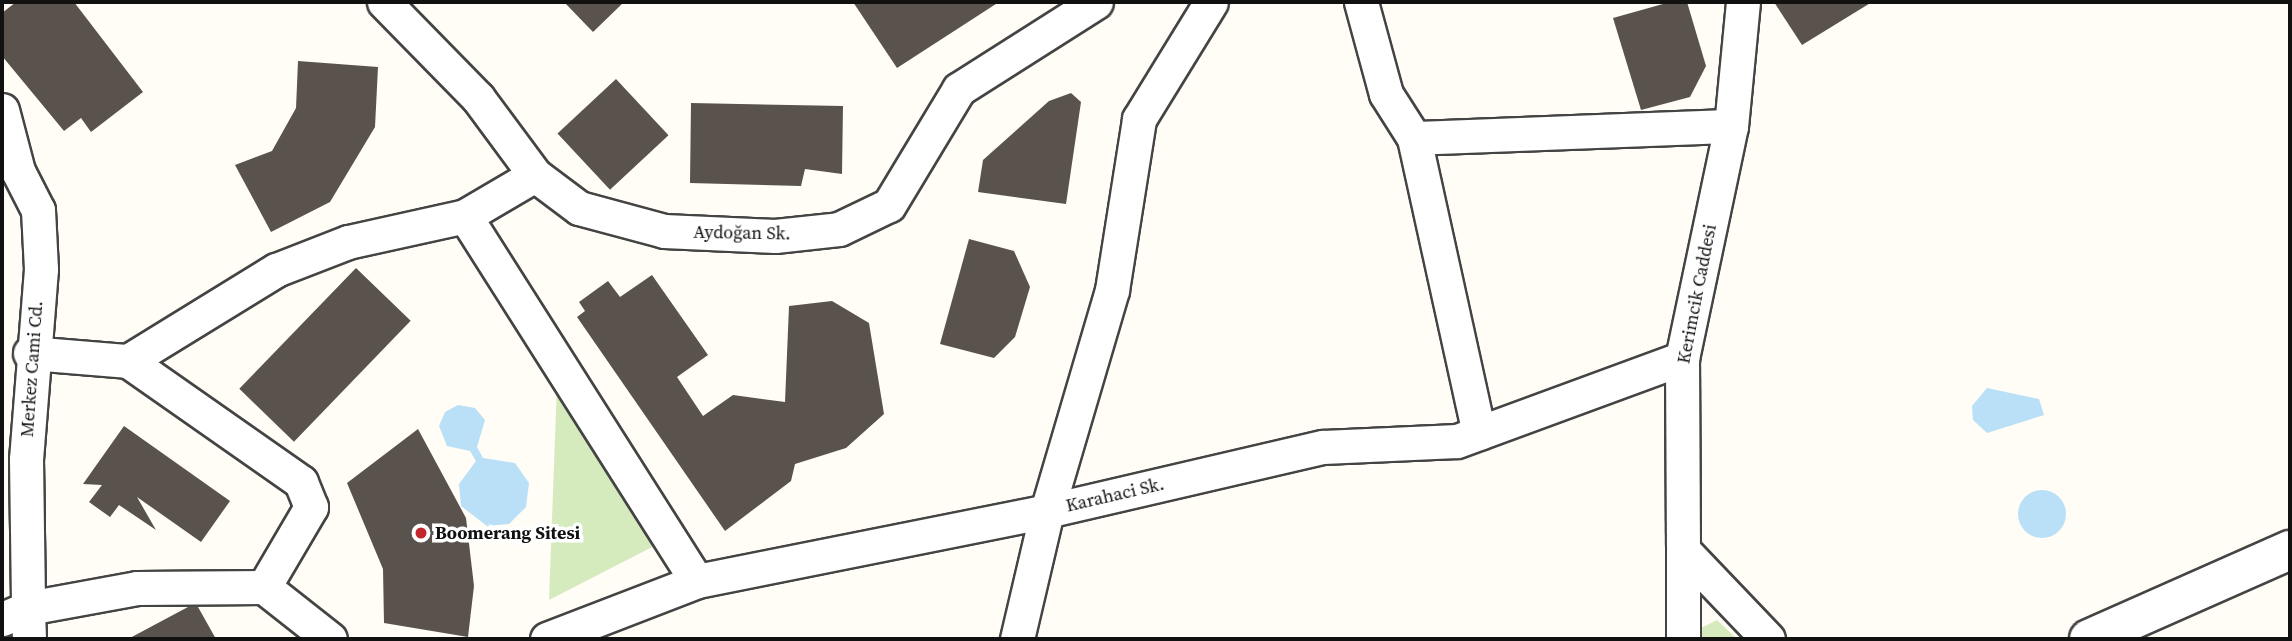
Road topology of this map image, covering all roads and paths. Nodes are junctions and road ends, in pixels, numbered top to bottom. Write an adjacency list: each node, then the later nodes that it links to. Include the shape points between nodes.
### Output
1 (384, 2): 9 (street, Aydoğan Sk., via 478,98)
2 (1096, 2): 9 (street, Aydoğan Sk., via 959,89 889,205 839,229 775,236 664,231 579,208)
3 (1211, 2): 15 (street, via 1139,120 1112,290)
4 (1361, 2): 8 (street, via 1386,94)
5 (1743, 2): 7 (street, Kerimcik Caddesi)
6 (2, 110): 11 (street, Merkez Cami Cd., via 18,171 38,210 41,270)
7 (1731, 127): 8 (street); 12 (street, Kerimcik Caddesi)
8 (1415, 138): 14 (street)
9 (535, 175): 10 (street)
10 (465, 216): 13 (street, via 348,242 276,270); 18 (street)
11 (30, 353): 13 (street); 20 (street, Merkez Cami Cd.)
12 (1682, 358): 14 (street, Karahaci Sk.); 16 (street, Kerimcik Caddesi)
13 (128, 361): 19 (street, via 301,482 311,507)
14 (1479, 433): 15 (street, Karahaci Sk., via 1457,441 1323,447)
15 (1047, 511): 18 (street, Karahaci Sk.); 23 (street)
16 (1683, 550): 24 (street, Kerimcik Caddesi); 25 (street)
17 (2290, 550): 26 (street)
18 (697, 582): 22 (street, Karahaci Sk.)
19 (264, 587): 20 (street, via 137,589); 21 (street)
20 (20, 622)
21 (330, 639)
22 (547, 639)
23 (1017, 639)
24 (1683, 639)
25 (1768, 639)
26 (2089, 639)

